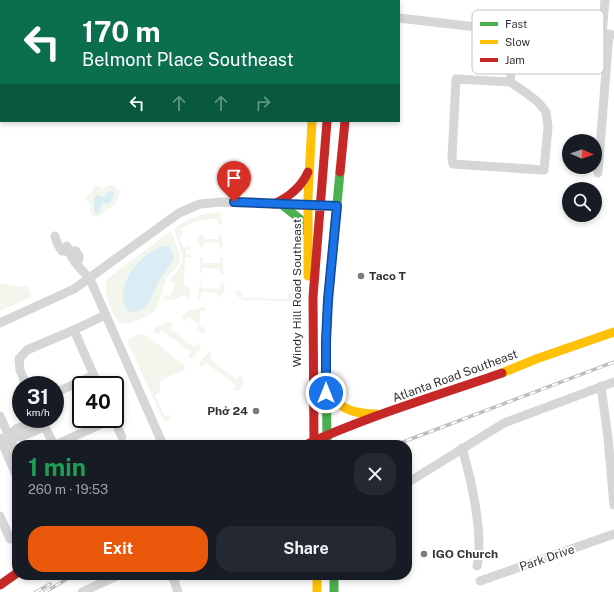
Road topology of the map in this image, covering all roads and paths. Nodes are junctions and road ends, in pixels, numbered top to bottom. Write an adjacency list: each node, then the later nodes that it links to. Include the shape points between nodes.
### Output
1 (605, 0): 4 (street)
2 (400, 18): 3 (street)
3 (472, 26)
4 (608, 35): 11 (street)
5 (511, 74): 6 (street)
6 (510, 82): 6 (street, via 456,79 453,164 544,170 548,127 546,112 538,102)
7 (312, 122): 12 (main road, Windy Hill Road Southeast)
8 (327, 122): 41 (main road, Windy Hill Road Southeast, via 314,297)
9 (333, 122): 35 (main road, Windy Hill Road Southeast, via 320,295 320,380 322,414)
10 (345, 122): 15 (main road, Windy Hill Road Southeast)
11 (601, 134)
12 (310, 167): 13 (main road, via 305,181); 14 (main road, Windy Hill Road Southeast)
13 (278, 204): 14 (street); 16 (main road, via 305,223); 18 (street, via 200,204 179,213)
14 (312, 206): 15 (street, bridge); 16 (main road, Windy Hill Road Southeast)
15 (335, 206): 28 (main road, Windy Hill Road Southeast, via 326,341)
16 (308, 233): 42 (main road, Windy Hill Road Southeast)
17 (55, 236): 18 (street, via 62,251 67,248 77,252 79,259 76,263)
18 (90, 279): 19 (street); 20 (street, via 69,292)
19 (105, 315): 21 (street); 40 (street)
20 (0, 323)
21 (74, 330): 23 (street); 24 (street, via 27,350 19,359)
22 (614, 332): 29 (main road, Atlanta Road Southeast)
23 (94, 375): 27 (street)
24 (22, 376)
25 (614, 382): 26 (street)
26 (601, 386): 45 (street, via 504,423); 49 (street)
27 (64, 389)
28 (326, 393): 29 (main road, via 348,411 359,414); 35 (main road, Windy Hill Road Southeast)
29 (383, 414): 35 (main road, Atlanta Road Southeast)
30 (0, 416): 37 (street)
31 (33, 428): 37 (street, via 20,437)
32 (44, 428): 38 (street)
33 (93, 428): 39 (street)
34 (118, 428): 36 (street)
35 (327, 435): 43 (main road, Atlanta Road Southeast); 44 (main road, Windy Hill Road Southeast)
36 (122, 437)
37 (2, 440): 46 (street); 47 (street)
38 (51, 440)
39 (65, 440)
40 (161, 440)
41 (311, 440)
42 (311, 440)
43 (318, 440)
44 (327, 440)
45 (462, 448): 48 (street); 53 (street, via 470,474 476,514 480,554)
46 (12, 449)
47 (12, 465)
48 (412, 480)
49 (614, 505)
50 (1, 522): 52 (street)
51 (614, 534): 59 (street, Park Drive)
52 (10, 539)
53 (477, 566)
54 (12, 577): 60 (main road)
55 (108, 580): 61 (street)
56 (174, 580): 62 (street)
57 (317, 580): 63 (main road)
58 (334, 580): 64 (main road)
59 (480, 581)
60 (0, 585)
61 (82, 592)
62 (178, 592)
63 (317, 592)
64 (334, 592)

